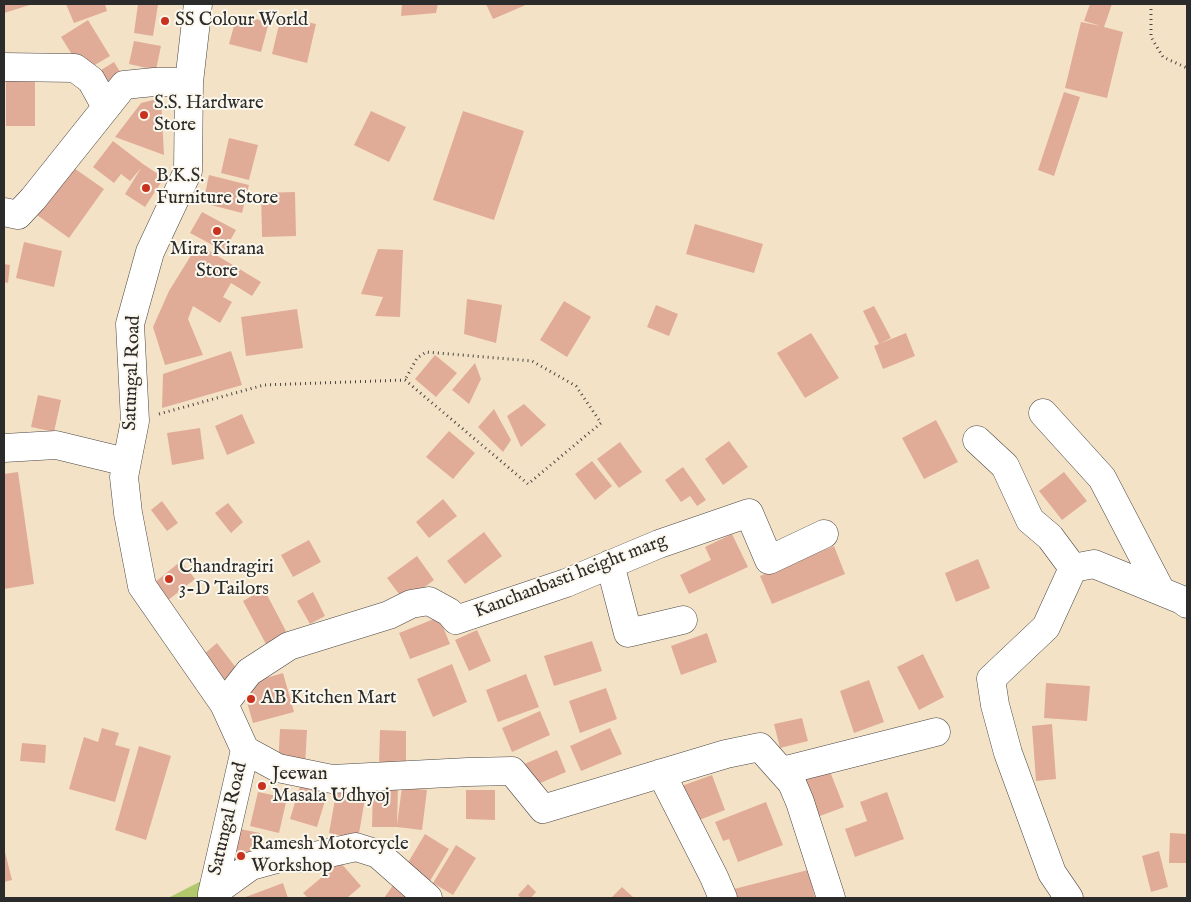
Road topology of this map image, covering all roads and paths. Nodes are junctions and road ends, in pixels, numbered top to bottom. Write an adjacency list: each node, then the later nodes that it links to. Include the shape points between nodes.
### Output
1 (198, 4): 5 (street, Satungal Road)
2 (1151, 4): 4 (path, via 1151,37 1163,57)
3 (4, 67): 6 (street, via 75,68 91,80)
4 (1187, 68)
5 (190, 82): 6 (street, via 124,85); 10 (street, Satungal Road, via 188,170 150,252 130,324)
6 (106, 107): 7 (street, via 18,215)
7 (4, 212)
8 (405, 380): 8 (path, via 528,484 601,423 576,386 532,361 426,352 417,358); 10 (path, via 264,384)
9 (1043, 413): 17 (street, via 1102,478)
10 (135, 421): 13 (street, Satungal Road)
11 (977, 440): 16 (street, via 1004,466 1030,520 1050,537)
12 (4, 448): 13 (street, via 56,445)
13 (126, 462): 20 (street, Satungal Road, via 124,477 128,513 142,586)
14 (824, 534): 15 (street, Kanchanbasti height marg, via 769,560 749,513)
15 (610, 564): 19 (street, via 628,633); 20 (street, Kanchanbasti height marg, via 566,583 456,620 449,612 429,601 411,604 288,646 250,672)
16 (1073, 568): 17 (street, via 1094,564); 29 (street, via 1046,627 991,679 1012,762 1052,873)
17 (1160, 591): 18 (street)
18 (1187, 604)
19 (683, 620)
20 (224, 704): 22 (street, Satungal Road)
21 (936, 732): 23 (street)
22 (245, 750): 24 (street, via 278,768 332,779 512,771 543,809); 25 (street, Satungal Road)
23 (782, 770): 24 (street, via 760,747); 28 (street, via 800,802)
24 (661, 773): 27 (street)
25 (212, 896): 26 (street, via 251,866 280,858 306,858 356,847 378,854)
26 (428, 898)
27 (723, 898)
28 (830, 898)
29 (1069, 898)

